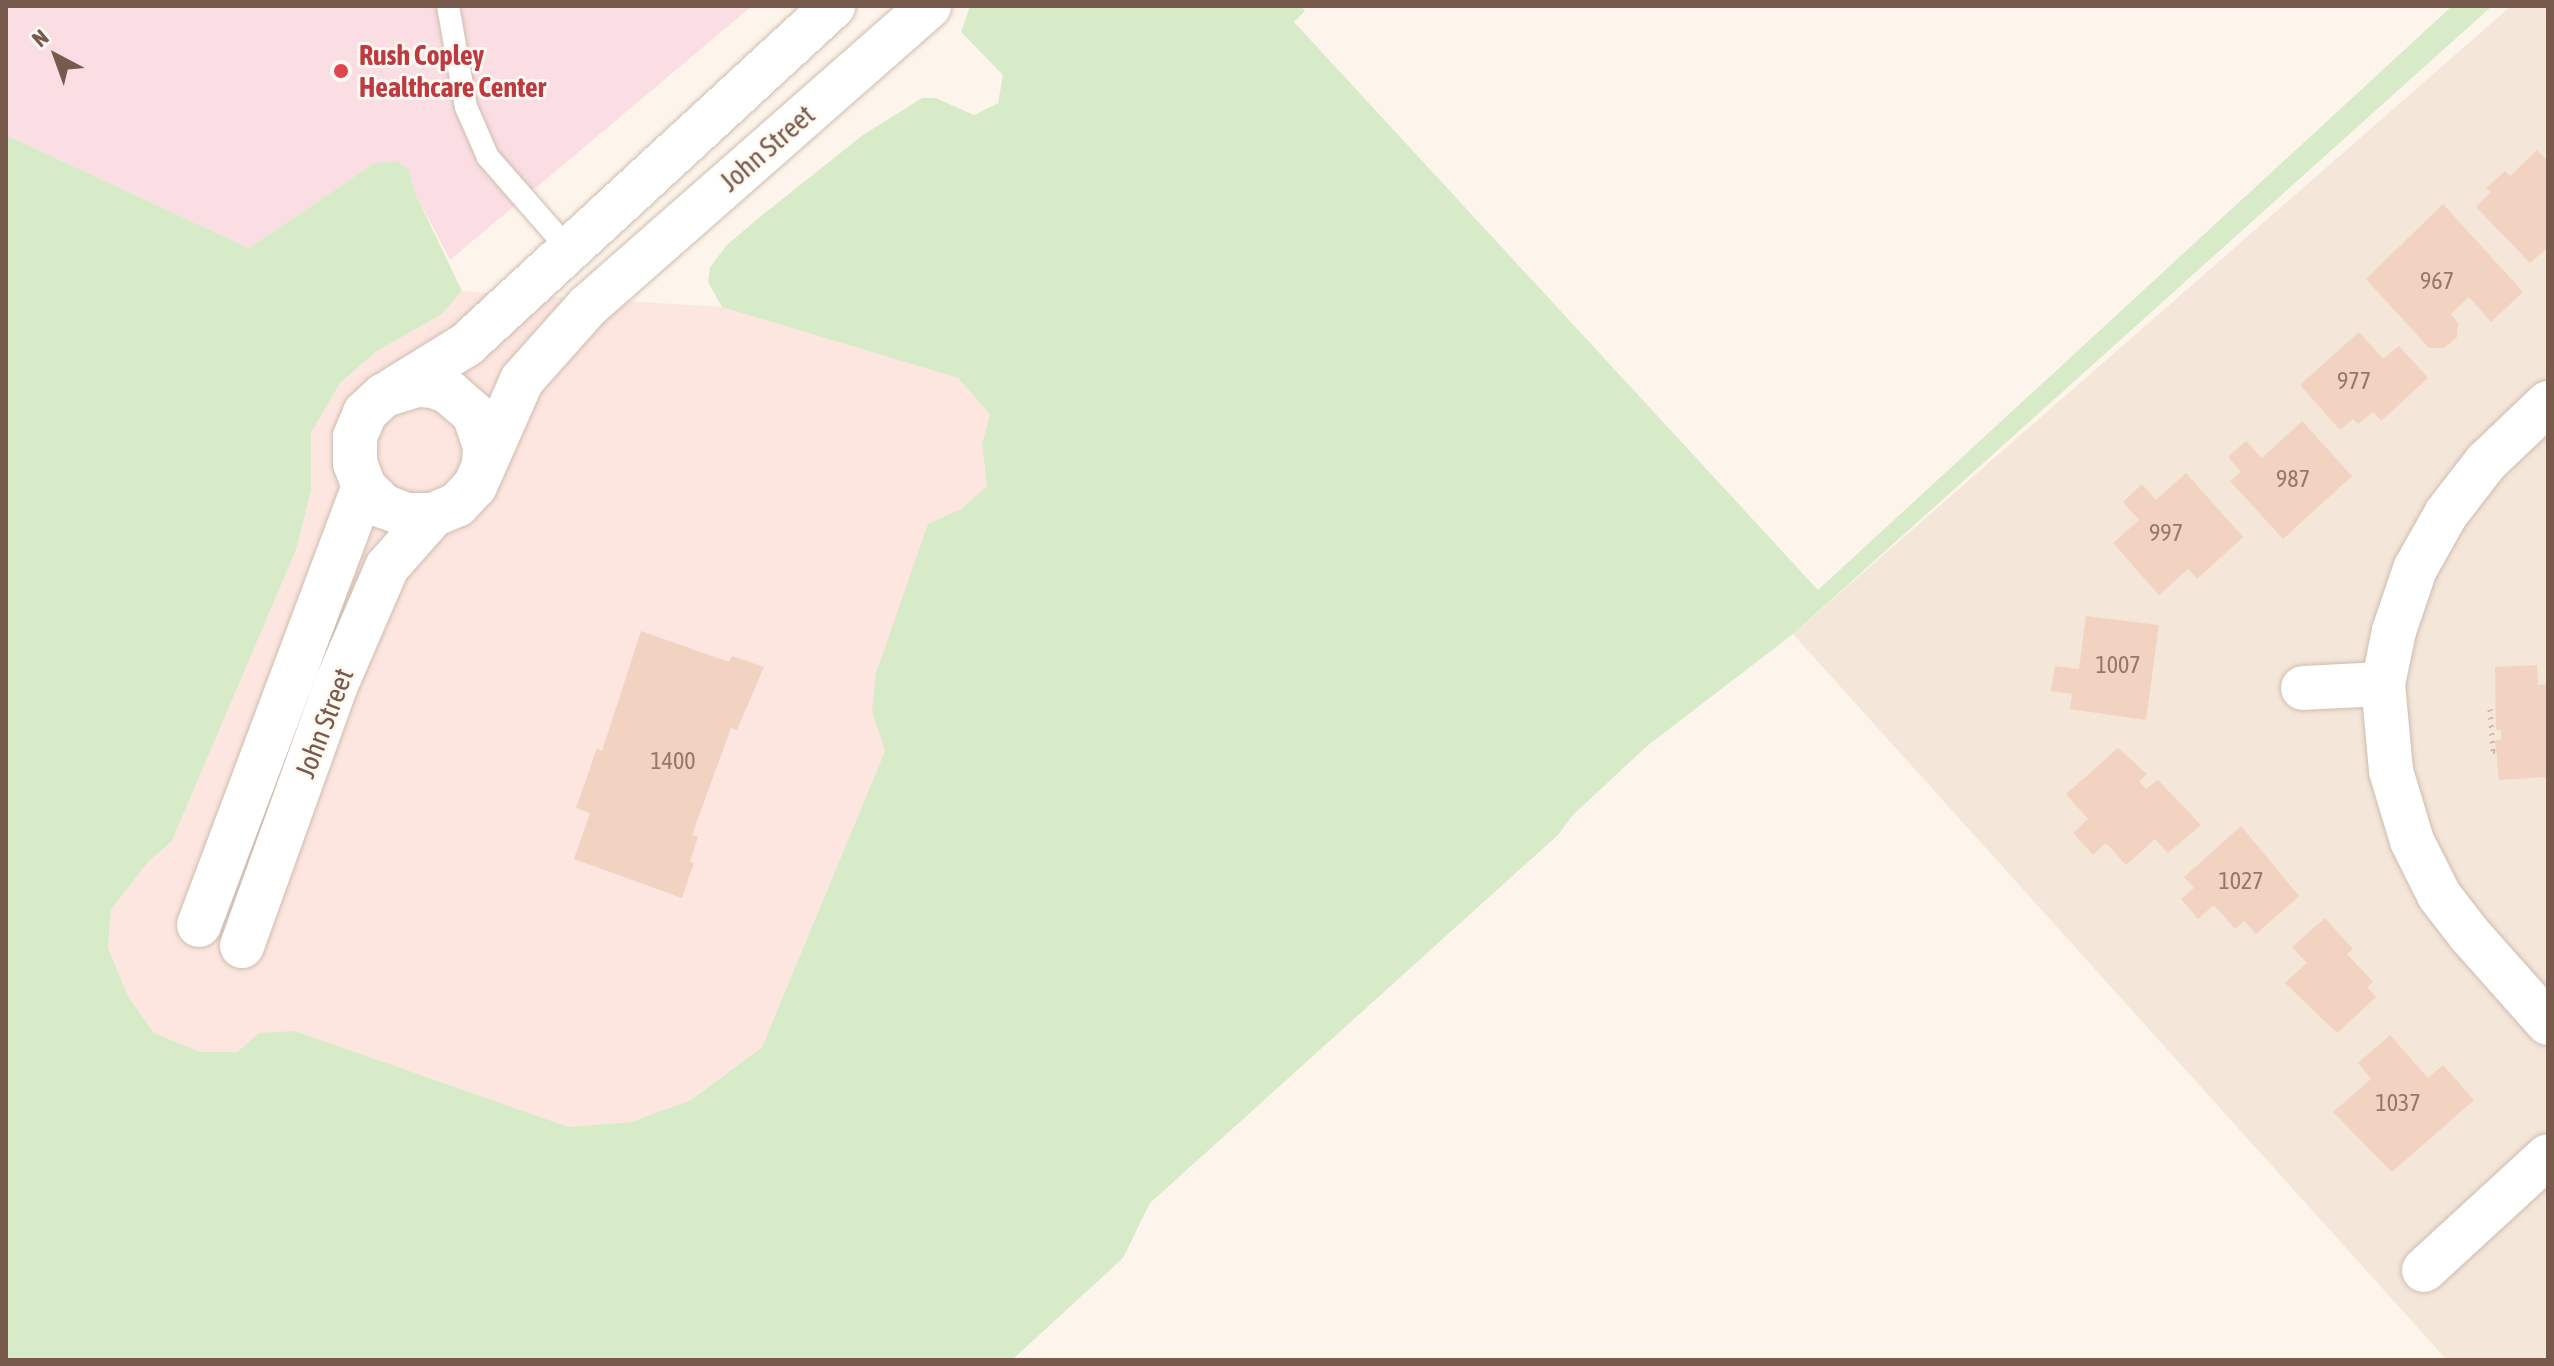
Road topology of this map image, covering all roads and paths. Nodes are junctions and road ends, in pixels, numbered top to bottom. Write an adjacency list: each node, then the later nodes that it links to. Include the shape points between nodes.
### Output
1 (448, 6): 4 (lane, via 466,107 488,157)
2 (833, 6): 4 (street, John Street)
3 (929, 6): 5 (street, John Street)
4 (570, 251): 5 (street); 6 (street, John Street, via 466,345)
5 (605, 290): 8 (street, John Street, via 522,380)
6 (384, 395): 8 (street, via 417,385 463,401 482,429); 9 (street, via 365,413 355,437 355,463)
7 (2548, 403): 11 (street, via 2486,462 2446,514 2415,569)
8 (484, 462): 10 (street, via 475,486 457,505)
9 (364, 487): 10 (street, via 383,506 407,515); 15 (street, John Street)
10 (433, 515): 16 (street, John Street, via 387,567 336,685)
11 (2383, 684): 12 (street); 17 (street, via 2391,771 2419,854 2439,895)
12 (2303, 688)
13 (2490, 709): 14 (path)
14 (2496, 751)
15 (199, 925)
16 (242, 946)
17 (2548, 1023)
18 (2548, 1156): 19 (street)
19 (2424, 1270)

